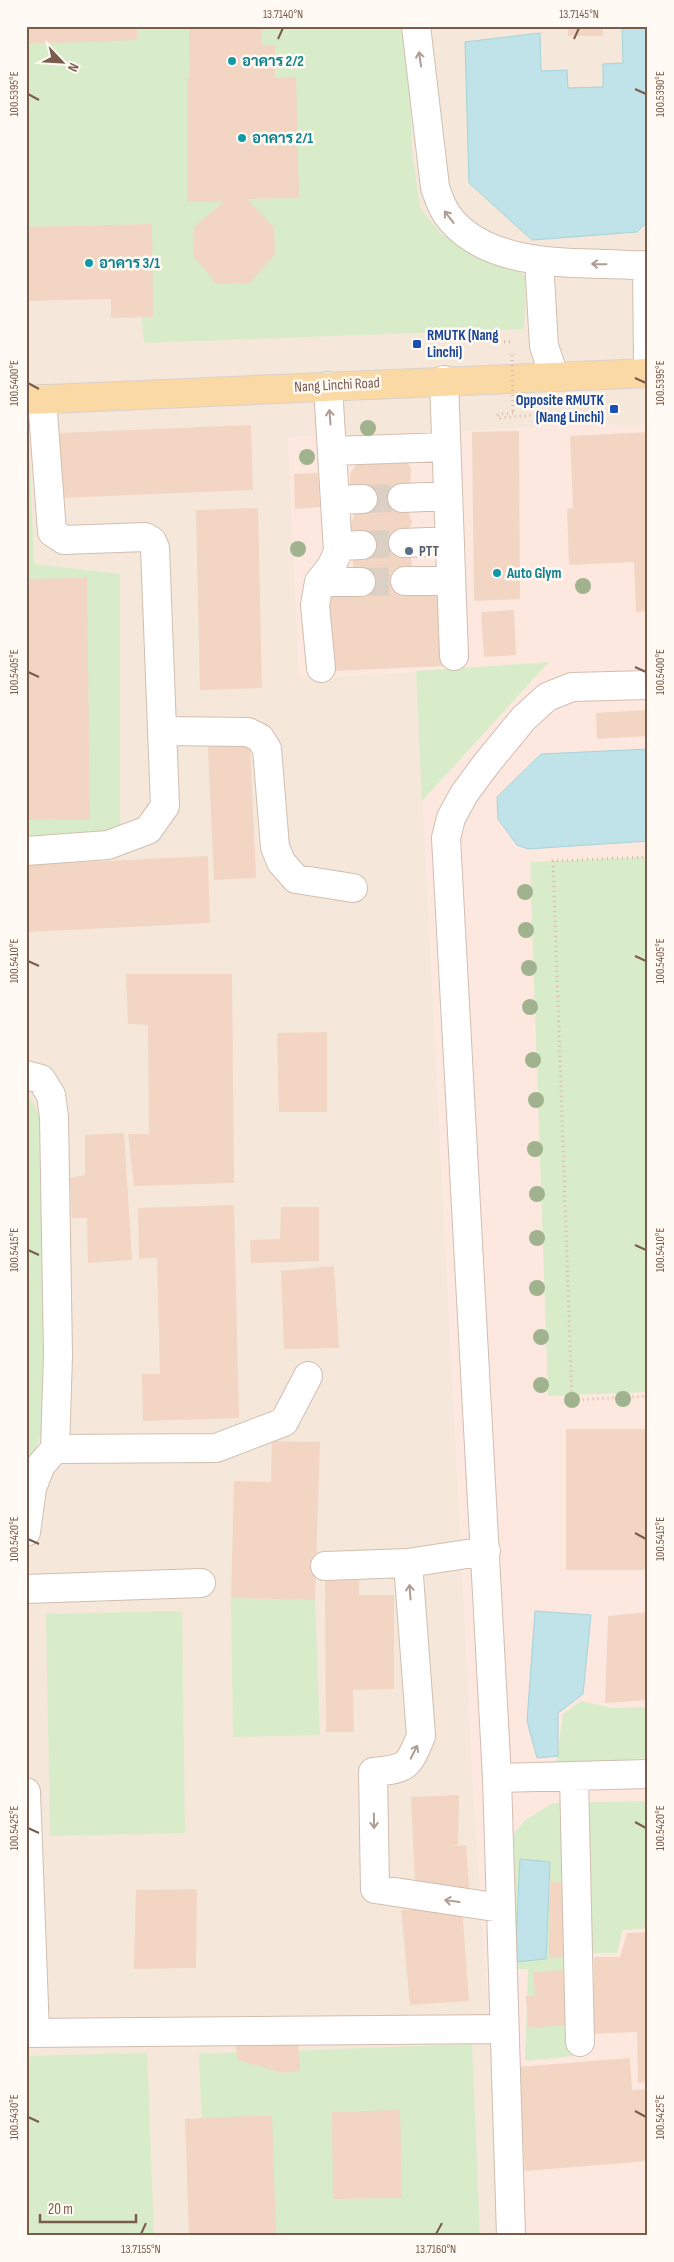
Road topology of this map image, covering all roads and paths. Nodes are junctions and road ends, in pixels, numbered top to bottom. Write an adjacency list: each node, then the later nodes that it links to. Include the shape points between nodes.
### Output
1 (416, 26): 2 (lane, one-way to 1, via 494,249 452,221 442,207 435,187)
2 (538, 260): 3 (lane, one-way to 2); 9 (lane, via 544,346)
3 (647, 265): 7 (lane)
4 (464, 341): 5 (path)
5 (523, 342)
6 (518, 356): 13 (path, bridge, via 512,355 513,413 498,416)
7 (648, 363)
8 (648, 373): 9 (main road, Nang Linchi Road)
9 (554, 376): 10 (main road, Nang Linchi Road)
10 (444, 380): 11 (main road, Nang Linchi Road); 14 (lane)
11 (328, 386): 12 (main road, Nang Linchi Road); 15 (lane, one-way to 11)
12 (34, 399): 29 (lane, via 52,532 64,540 145,537 155,548)
13 (548, 418)
14 (446, 447): 15 (lane); 16 (lane)
15 (332, 451): 19 (lane)
16 (448, 496): 17 (lane); 20 (lane)
17 (402, 498)
18 (363, 499): 19 (lane)
19 (336, 500): 24 (lane, via 350,546 338,552)
20 (450, 541): 21 (lane); 23 (lane)
21 (403, 543)
22 (405, 581): 23 (lane)
23 (451, 581): 26 (lane)
24 (319, 582): 25 (lane); 27 (lane, via 315,605)
25 (360, 582)
26 (454, 656)
27 (321, 668)
28 (648, 685): 38 (lane, via 572,687 547,697 523,719 487,763 451,818 446,838)
29 (162, 732): 30 (lane, via 165,806 148,830 108,845); 32 (lane, via 248,732 260,738 267,749 275,847 281,862 296,879)
30 (26, 851)
31 (648, 857): 35 (path, via 552,861 572,1400)
32 (353, 888)
33 (26, 1076): 36 (lane, via 41,1079 51,1095 54,1117 58,1355)
34 (308, 1376): 36 (lane, via 284,1422 216,1448)
35 (648, 1396)
36 (55, 1448): 37 (lane, via 41,1464 32,1488)
37 (26, 1532)
38 (486, 1551): 39 (lane); 45 (lane)
39 (408, 1563): 40 (lane); 47 (lane, one-way to 39, via 375,1889 373,1772 398,1770 412,1758 421,1736)
40 (325, 1566)
41 (201, 1583): 42 (lane)
42 (26, 1589)
43 (648, 1774): 44 (lane)
44 (574, 1776): 45 (lane); 50 (lane)
45 (497, 1778): 47 (lane)
46 (26, 1792): 49 (lane)
47 (501, 1908): 48 (lane)
48 (504, 2030): 49 (lane); 51 (lane)
49 (31, 2033)
50 (580, 2042)
51 (511, 2236)

